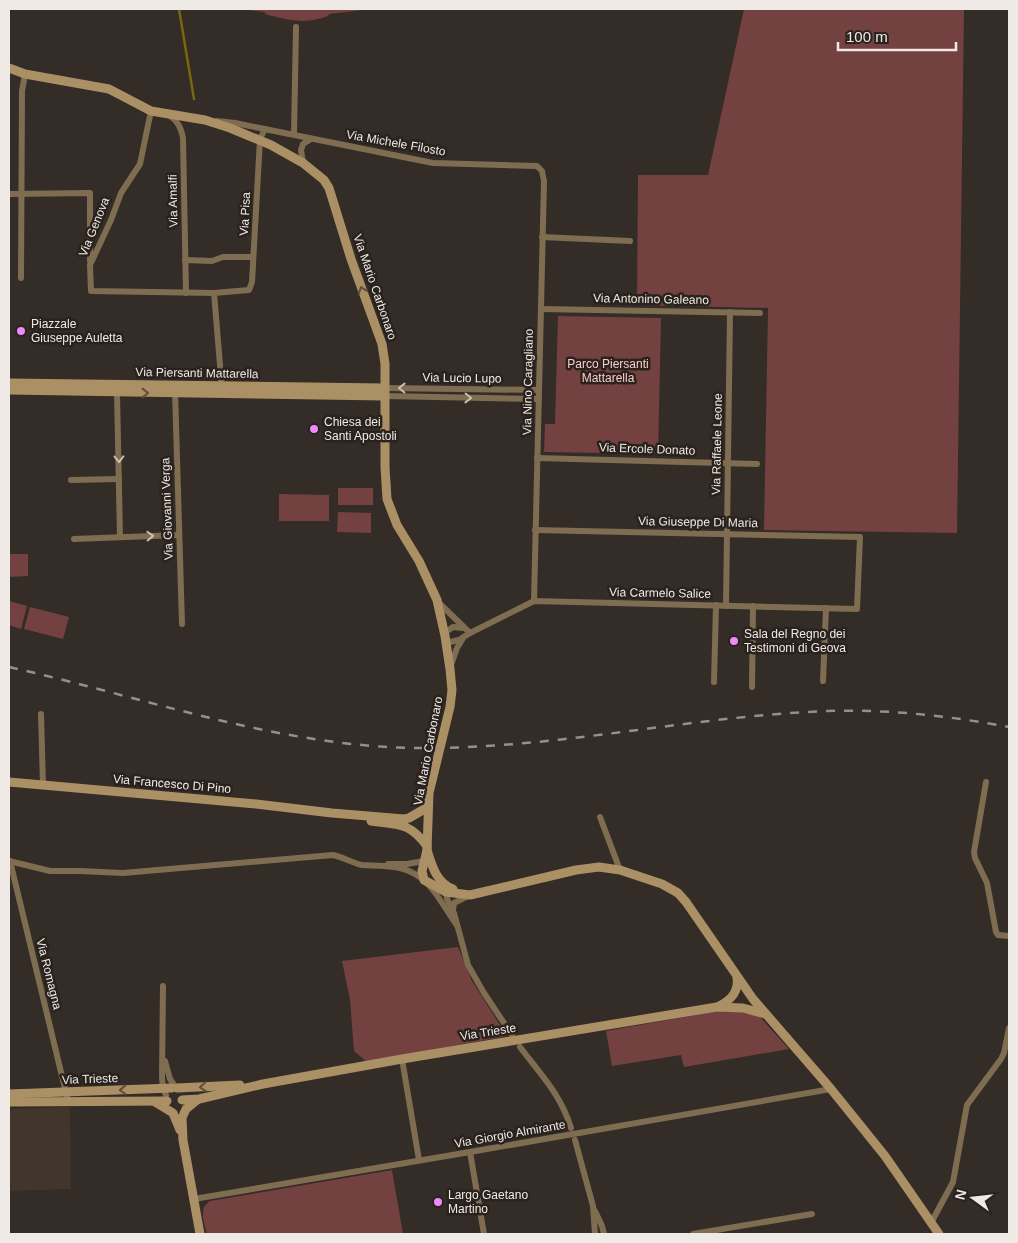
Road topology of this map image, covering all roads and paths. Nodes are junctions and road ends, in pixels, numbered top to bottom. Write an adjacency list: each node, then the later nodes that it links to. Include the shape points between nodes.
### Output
1 (296, 27): 8 (street)
2 (9, 68): 3 (street, Via Mario Carbonaro)
3 (25, 74): 4 (street, Via Mario Carbonaro, via 109,89); 14 (street)
4 (151, 111): 5 (street, Via Mario Carbonaro); 19 (street, Via Genova, via 140,164 121,193)
5 (168, 115): 6 (street, Via Mario Carbonaro); 18 (street, Via Amalfi, via 179,125 183,138)
6 (205, 120): 7 (street, Via Michele Filosto); 10 (street, Via Mario Carbonaro)
7 (265, 129): 8 (street, Via Michele Filosto); 10 (street)
8 (294, 134): 9 (street, Via Michele Filosto)
9 (311, 139): 11 (street, via 303,144); 12 (street, Via Michele Filosto, via 433,163)
10 (260, 140): 11 (street, Via Mario Carbonaro); 17 (street, Via Pisa)
11 (302, 163): 33 (street, Via Mario Carbonaro, one-way to 11, via 382,344 350,259 333,197 324,180)
12 (537, 166): 15 (street, Via Nino Caragliano, via 544,176)
13 (9, 194): 14 (street)
14 (21, 194): 19 (street, via 90,193); 20 (street)
15 (542, 237): 16 (street); 24 (street, Via Nino Caragliano)
16 (630, 241)
17 (253, 257): 18 (street); 21 (street, Via Pisa)
18 (185, 260): 22 (street, Via Amalfi)
19 (90, 265): 22 (street, Via Genova, via 90,291)
20 (21, 278)
21 (249, 290): 23 (street, Via Genova)
22 (186, 293): 23 (street, Via Genova)
23 (214, 293): 31 (street)
24 (541, 309): 25 (street, Via Antonino Galeano); 32 (street, Via Nino Caragliano)
25 (730, 312): 26 (street, Via Antonino Galeano); 37 (street, Via Raffaele Leone)
26 (760, 313)
27 (9, 383): 28 (street, Via Piersanti Mattarella)
28 (135, 384): 29 (street, Via Piersanti Mattarella); 34 (street, via 122,387)
29 (175, 389): 31 (street, Via Piersanti Mattarella); 34 (street, Via Piersanti Mattarella, one-way to 29); 43 (street, Via Giovanni Verga)
30 (9, 390): 34 (street, Via Piersanti Mattarella)
31 (222, 390): 33 (street, Via Piersanti Mattarella)
32 (539, 390): 33 (street, Via Lucio Lupo, one-way to 33); 35 (street, Via Nino Caragliano)
33 (384, 392): 35 (street, Via Lucio Lupo, one-way to 35); 46 (street, Via Mario Carbonaro, via 387,499 397,525)
34 (117, 393): 39 (street, one-way to 39)
35 (538, 399): 36 (street, Via Nino Caragliano)
36 (537, 458): 37 (street, Via Ercole Donato); 41 (street, Via Nino Caragliano)
37 (728, 463): 38 (street, Via Ercole Donato); 42 (street, Via Raffaele Leone)
38 (757, 464)
39 (119, 479): 40 (street); 44 (street)
40 (71, 480)
41 (535, 530): 42 (street, Via Giuseppe Di Maria); 47 (street, Via Nino Caragliano)
42 (727, 533): 49 (street, Via Raffaele Leone); 52 (street, Via Giuseppe Di Maria, via 860,537)
43 (179, 535): 44 (street, one-way to 43); 53 (street, Via Giovanni Verga)
44 (120, 538): 45 (street)
45 (74, 539)
46 (437, 600): 54 (street); 55 (street, Via Mario Carbonaro)
47 (534, 601): 48 (street, Via Carmelo Salice); 54 (street, Via Carmelo Salice)
48 (716, 605): 49 (street, Via Carmelo Salice); 59 (street)
49 (726, 606): 50 (street, Via Carmelo Salice)
50 (753, 606): 51 (street, Via Carmelo Salice); 60 (street)
51 (826, 608): 52 (street, Via Carmelo Salice); 58 (street)
52 (857, 609)
53 (182, 624)
54 (468, 632): 55 (street, via 453,627 447,631); 56 (street)
55 (446, 638): 56 (street, via 454,642); 57 (street, Via Mario Carbonaro)
56 (464, 638): 57 (street)
57 (450, 669): 65 (street, Via Mario Carbonaro, via 450,707)
58 (823, 681)
59 (714, 682)
60 (752, 687)
61 (41, 714): 64 (street)
62 (9, 782): 64 (street, Via Francesco Di Pino)
63 (986, 782): 82 (street, via 974,852 987,883 996,932)
64 (43, 785): 66 (street, Via Francesco Di Pino)
65 (428, 808): 68 (street); 69 (street, Via Mario Carbonaro)
66 (332, 813): 68 (street); 70 (street)
67 (600, 817): 75 (street)
68 (409, 818): 69 (street)
69 (427, 825): 70 (street); 71 (street, Via Mario Carbonaro)
70 (409, 828): 71 (street)
71 (427, 848): 73 (street)
72 (9, 861): 74 (street, via 50,871 123,873 333,855 360,864); 97 (street, Via Romagna)
73 (428, 863): 74 (street); 76 (street, via 422,871); 77 (street)
74 (377, 865): 76 (street, via 411,872)
75 (620, 870): 78 (street, via 589,867); 83 (street, via 678,893)
76 (424, 880): 77 (street); 81 (street)
77 (446, 889): 78 (street); 79 (street); 80 (street)
78 (482, 892): 79 (street)
79 (470, 895): 80 (street, via 454,903)
80 (454, 913): 81 (street)
81 (456, 924): 89 (street, via 468,965)
82 (1009, 936)
83 (736, 975): 85 (street); 86 (street)
84 (164, 986): 91 (street)
85 (751, 996): 86 (street, via 749,1003); 87 (street)
86 (732, 1002): 87 (street, Via Trieste); 92 (street, Via Trieste)
87 (769, 1017): 94 (street)
88 (1009, 1028): 113 (street, via 1001,1059 967,1105 951,1187 937,1208)
89 (512, 1035)
90 (520, 1047): 104 (street, via 553,1088)
91 (163, 1052): 95 (street); 95 (street)
92 (402, 1059): 93 (street, Via Trieste); 108 (street)
93 (263, 1084): 95 (street, one-way to 95); 98 (street)
94 (831, 1089): 107 (street, Via Giorgio Almirante); 113 (street, via 885,1156)
95 (170, 1093): 97 (street, Via Trieste, one-way to 97); 99 (street, Via Trieste); 100 (street, via 174,1104); 100 (street, via 182,1092); 102 (street)
96 (9, 1094): 97 (street, Via Trieste)
97 (68, 1097): 99 (street, Via Trieste); 101 (street, Via Trieste)
98 (199, 1099): 100 (street); 103 (street, via 188,1106)
99 (152, 1101): 102 (street)
100 (181, 1101): 103 (street)
101 (9, 1102)
102 (173, 1113): 105 (street)
103 (182, 1118): 105 (street)
104 (571, 1128)
105 (183, 1140): 109 (street)
106 (575, 1140): 110 (street)
107 (470, 1152): 108 (street, Via Giorgio Almirante); 115 (street)
108 (419, 1160): 109 (street, Via Giorgio Almirante)
109 (194, 1199): 114 (street)
110 (593, 1206): 112 (street); 116 (street)
111 (812, 1214): 119 (street)
112 (602, 1226): 117 (street); 118 (street)
113 (935, 1231)
114 (200, 1234)
115 (484, 1234)
116 (595, 1234)
117 (604, 1234)
118 (607, 1234)
119 (693, 1234)

